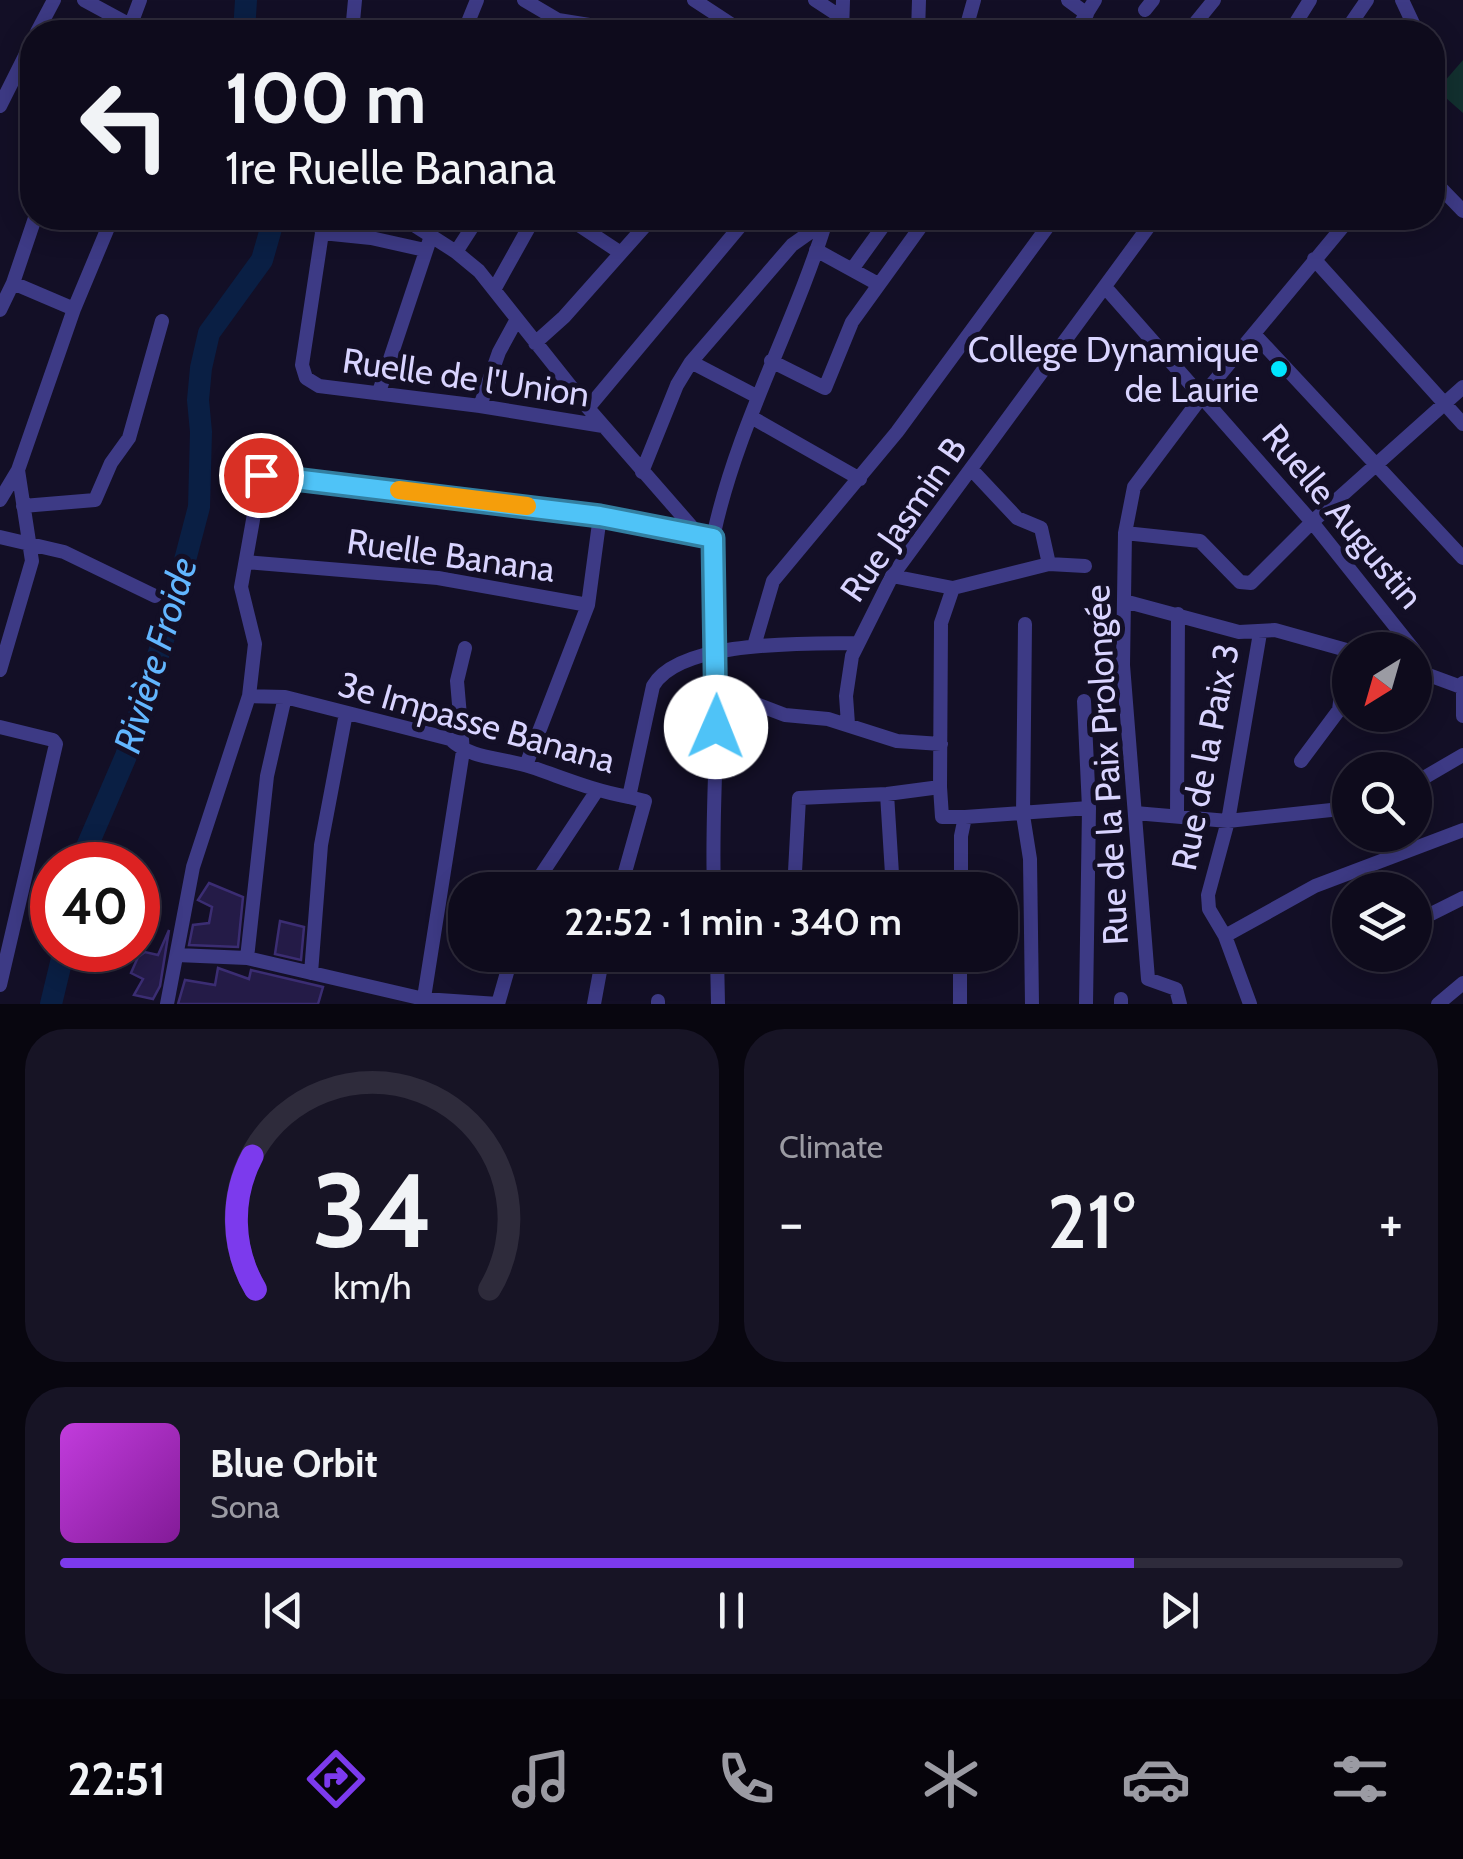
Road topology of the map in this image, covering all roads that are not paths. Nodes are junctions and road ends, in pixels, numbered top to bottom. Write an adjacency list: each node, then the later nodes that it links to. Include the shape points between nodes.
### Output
1 (84, 0): 9 (street)
2 (524, 0): 10 (street)
3 (694, 0): 11 (street)
4 (815, 0): 12 (street)
5 (1068, 0): 8 (street)
6 (1095, 0): 8 (street)
7 (1214, 0): 14 (street)
8 (1087, 14): 13 (street)
9 (115, 20)
10 (548, 20)
11 (725, 20)
12 (836, 20)
13 (1083, 20)
14 (1198, 20)
15 (20, 66): 16 (street)
16 (0, 106)
17 (1445, 192): 18 (street)
18 (1463, 211)
19 (30, 230): 42 (street)
20 (107, 230): 46 (street)
21 (320, 230): 55 (street, Ruelle de l'Union, via 304,372 319,386)
22 (340, 230): 36 (street)
23 (415, 230): 36 (street)
24 (470, 230): 38 (street)
25 (527, 230): 45 (street)
26 (586, 230): 39 (street)
27 (641, 230): 39 (street)
28 (736, 230): 60 (street)
29 (812, 230): 53 (street)
30 (823, 230): 37 (street)
31 (880, 230): 41 (street)
32 (917, 230): 43 (street)
33 (1045, 230): 68 (street)
34 (1146, 230): 44 (street, Rue Jasmin B)
35 (1339, 230): 40 (street, Rue de la Paix Prolongée)
36 (428, 243): 38 (street); 55 (street)
37 (816, 250): 41 (street); 52 (street)
38 (456, 252): 45 (street)
39 (621, 253): 51 (street)
40 (1314, 259): 50 (street, Rue de la Paix Prolongée); 58 (street)
41 (853, 268): 43 (street)
42 (13, 283): 46 (street); 47 (street)
43 (878, 284): 52 (street, via 852,322 825,388)
44 (1105, 287): 56 (street, Ruelle Augustin); 66 (street, Rue Jasmin B)
45 (495, 288): 48 (street)
46 (74, 309): 65 (street)
47 (0, 310)
48 (517, 319): 51 (street); 59 (street)
49 (162, 322): 70 (street, via 129,438 95,500)
50 (1255, 335): 56 (street, Rue de la Paix Prolongée); 64 (street)
51 (535, 343): 60 (street)
52 (772, 361): 57 (street)
53 (691, 362): 57 (street); 67 (street)
54 (1463, 388): 58 (street)
55 (379, 392): 59 (street, Ruelle de l'Union)
56 (1203, 395): 72 (street, Ruelle Augustin); 73 (street, Rue de la Paix Prolongée, via 1134,487)
57 (758, 397): 61 (street)
58 (1445, 404): 62 (street); 64 (street)
59 (480, 406): 63 (street, Ruelle de l'Union)
60 (588, 408): 63 (street)
61 (750, 418): 68 (street); 76 (street)
62 (1463, 424)
63 (603, 426): 67 (street)
64 (1376, 465): 72 (street); 78 (street)
65 (18, 470): 69 (street); 70 (street)
66 (972, 470): 80 (street, via 1017,518 1041,528); 82 (street, Rue Jasmin B)
67 (642, 472): 74 (street)
68 (860, 480): 93 (street, via 773,581)
69 (0, 500)
70 (23, 506): 77 (street)
71 (600, 516): 74 (street); 79 (street, via 261,475); 86 (street)
72 (1312, 522): 73 (street, via 1246,584 1200,541); 89 (street, Ruelle Augustin)
73 (1125, 533): 85 (street, Rue de la Paix Prolongée)
74 (697, 534): 76 (street)
75 (0, 537): 77 (street)
76 (713, 538): 95 (street)
77 (30, 544): 84 (street, via 64,552); 96 (street, via 32,561)
78 (1463, 558)
79 (246, 562): 86 (street, Ruelle Banana, via 438,578); 101 (street, via 241,587 254,644)
80 (1048, 564): 81 (street); 83 (street)
81 (1085, 566)
82 (892, 576): 83 (street); 91 (street, Rue Jasmin B)
83 (954, 588): 109 (street, via 941,623)
84 (155, 596)
85 (1124, 601): 87 (street); 121 (street, Rue de la Paix Prolongée)
86 (588, 605): 113 (street)
87 (1178, 614): 90 (street); 123 (street)
88 (1024, 624): 122 (street)
89 (1399, 632)
90 (1260, 633): 92 (street, via 1274,630); 125 (street, Rue de la Paix 3)
91 (857, 643): 93 (street); 107 (street, Rue Jasmin B, via 846,696)
92 (1332, 645)
93 (754, 646): 95 (street)
94 (465, 648): 110 (street, via 457,681)
95 (717, 651): 100 (street); 118 (street, via 660,674)
96 (0, 669)
97 (1432, 674): 98 (street, Ruelle Augustin)
98 (1434, 676): 99 (street)
99 (1462, 685): 105 (street)
100 (717, 690): 107 (street, via 785,715); 129 (street)
101 (250, 696): 102 (street, 3e Impasse Banana); 136 (street, via 193,867)
102 (284, 697): 104 (street, 3e Impasse Banana); 137 (street, via 267,776)
103 (1084, 701): 119 (street)
104 (346, 714): 110 (street, 3e Impasse Banana, via 450,738); 142 (street, via 321,845)
105 (1463, 716)
106 (1332, 718): 112 (street)
107 (848, 724): 109 (street, via 897,741)
108 (0, 727): 144 (street, via 55,742)
109 (940, 744): 115 (street)
110 (463, 751): 113 (street, 3e Impasse Banana); 145 (street)
111 (1463, 755): 114 (street)
112 (1301, 761)
113 (526, 765): 116 (street, 3e Impasse Banana)
114 (1432, 773)
115 (940, 786): 117 (street); 124 (street, via 942,817)
116 (596, 792): 118 (street, 3e Impasse Banana); 127 (street)
117 (887, 794): 130 (street, via 799,798); 131 (street)
118 (629, 797): 128 (street, via 645,801)
119 (1089, 808): 122 (street); 152 (street)
120 (1332, 810): 125 (street)
121 (1135, 813): 123 (street); 153 (street, Rue de la Paix Prolongée, via 1148,979 1176,989)
122 (1023, 814): 124 (street); 151 (street)
123 (1177, 816): 125 (street)
124 (964, 817): 132 (street)
125 (1228, 821): 135 (street, Rue de la Paix 3, via 1208,895)
126 (1463, 830): 135 (street, via 1315,886)
127 (543, 872)
128 (625, 872)
129 (713, 872)
130 (795, 872)
131 (891, 872)
132 (961, 872)
133 (1463, 898): 134 (street)
134 (1432, 914)
135 (1225, 936): 154 (street, Rue de la Paix 3)
136 (178, 955): 137 (street); 146 (street)
137 (247, 958): 142 (street)
138 (507, 972): 147 (street)
139 (601, 972): 148 (street)
140 (717, 972): 149 (street)
141 (960, 972): 150 (street)
142 (311, 973): 145 (street)
143 (1463, 983): 155 (street)
144 (0, 985)
145 (423, 1001): 147 (street)
146 (166, 1004)
147 (498, 1004)
148 (594, 1004)
149 (718, 1004)
150 (960, 1004)
151 (1032, 1004)
152 (1086, 1004)
153 (1180, 1004)
154 (1250, 1004)
155 (1438, 1004)

